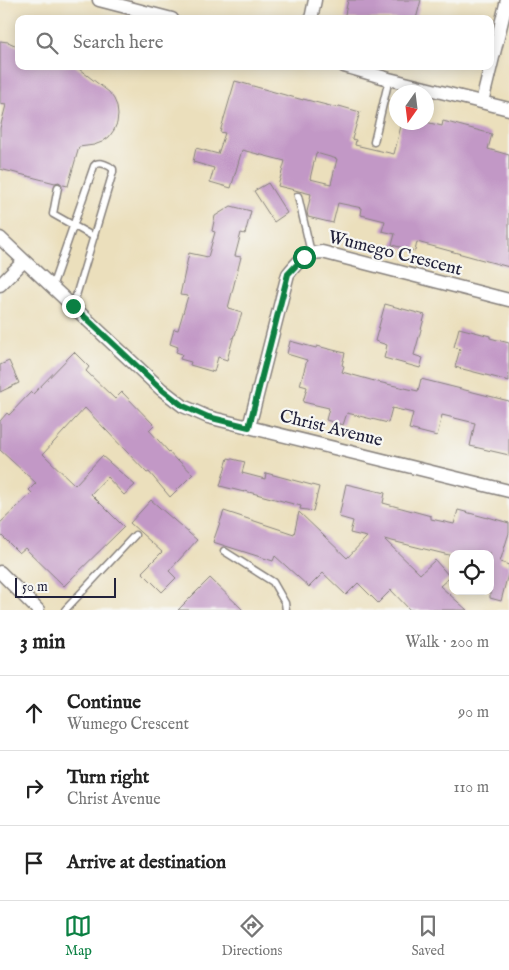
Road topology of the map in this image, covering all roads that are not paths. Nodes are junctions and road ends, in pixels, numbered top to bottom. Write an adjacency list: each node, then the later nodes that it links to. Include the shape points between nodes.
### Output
1 (99, 0): 4 (street)
2 (315, 0): 5 (street)
3 (507, 0): 6 (street)
4 (157, 15)
5 (312, 15)
6 (494, 53)
7 (358, 70): 9 (street)
8 (490, 70): 10 (street)
9 (389, 79): 10 (street); 12 (lane)
10 (482, 102): 11 (street)
11 (509, 109)
12 (374, 142)
13 (58, 187): 15 (lane, via 53,214)
14 (298, 196): 18 (lane)
15 (74, 226): 17 (lane); 17 (lane, via 96,164 111,166 113,172); 21 (lane)
16 (0, 238): 19 (street, Christ Avenue)
17 (94, 238): 23 (lane)
18 (312, 253): 22 (street, Wumego Crescent, via 322,252); 24 (street, Wumego Crescent, via 288,274)
19 (24, 261): 20 (street); 21 (street, Christ Avenue)
20 (0, 285)
21 (52, 287): 23 (street, Christ Avenue)
22 (509, 300)
23 (73, 306): 24 (street, Christ Avenue, via 183,406 208,417)
24 (249, 427): 25 (street, Christ Avenue)
25 (509, 490)
26 (135, 535): 30 (lane)
27 (224, 550): 31 (lane, via 273,582)
28 (0, 572): 29 (street)
29 (38, 610)
30 (65, 610)
31 (286, 610)

